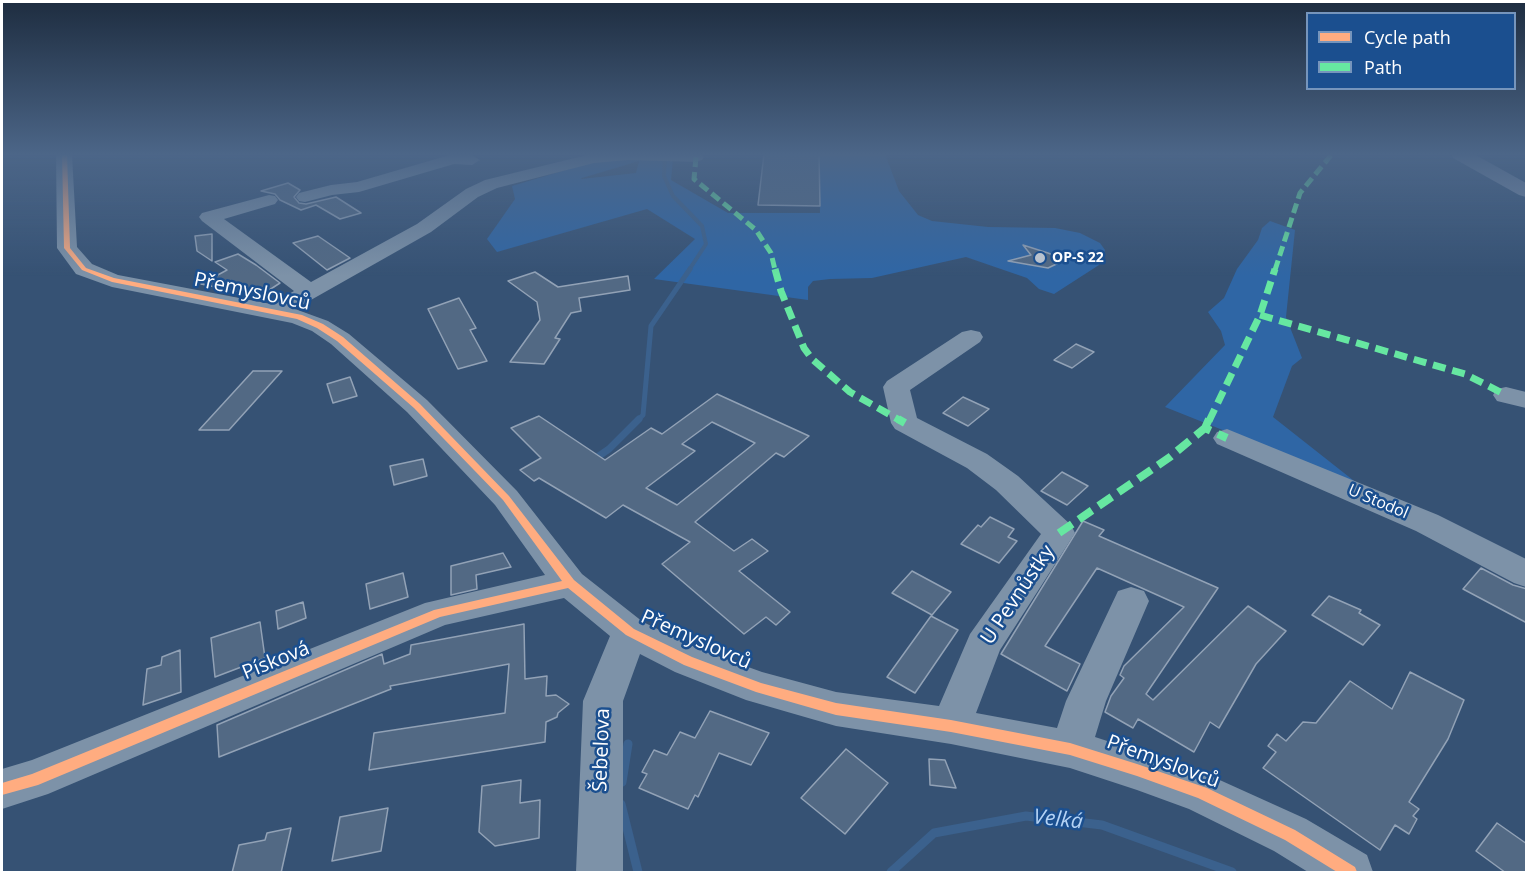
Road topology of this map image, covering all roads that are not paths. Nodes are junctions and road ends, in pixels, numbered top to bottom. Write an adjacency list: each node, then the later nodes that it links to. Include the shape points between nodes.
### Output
1 (65, 195): 7 (street, Přemyslovců, via 67,248 84,269 104,277)
2 (313, 195): 4 (street)
3 (470, 195): 6 (street, Přemyslovců, via 424,228)
4 (305, 197)
5 (269, 200): 6 (street, Přemyslovců, via 209,217)
6 (308, 291): 7 (street, Přemyslovců)
7 (274, 312): 11 (street, Přemyslovců, via 320,326 340,339 417,406 506,498)
8 (971, 337): 14 (street, U Pevnůstky, via 896,387 905,423 977,461 1007,483 1059,533 983,645)
9 (1227, 438): 10 (street, U Stodol, via 1427,523)
10 (1527, 574)
11 (570, 583): 13 (street, Přemyslovců); 16 (street, Písková, via 438,613 33,780)
12 (1131, 601): 15 (street, via 1086,701)
13 (630, 632): 14 (street, Přemyslovců, via 688,661 760,688 836,709); 17 (street, Šebelova, via 603,700)
14 (951, 726): 15 (street, Přemyslovců)
15 (1070, 749): 18 (street, Přemyslovců, via 1202,793 1290,835)
16 (2, 789)
17 (599, 873)
18 (1350, 873)

